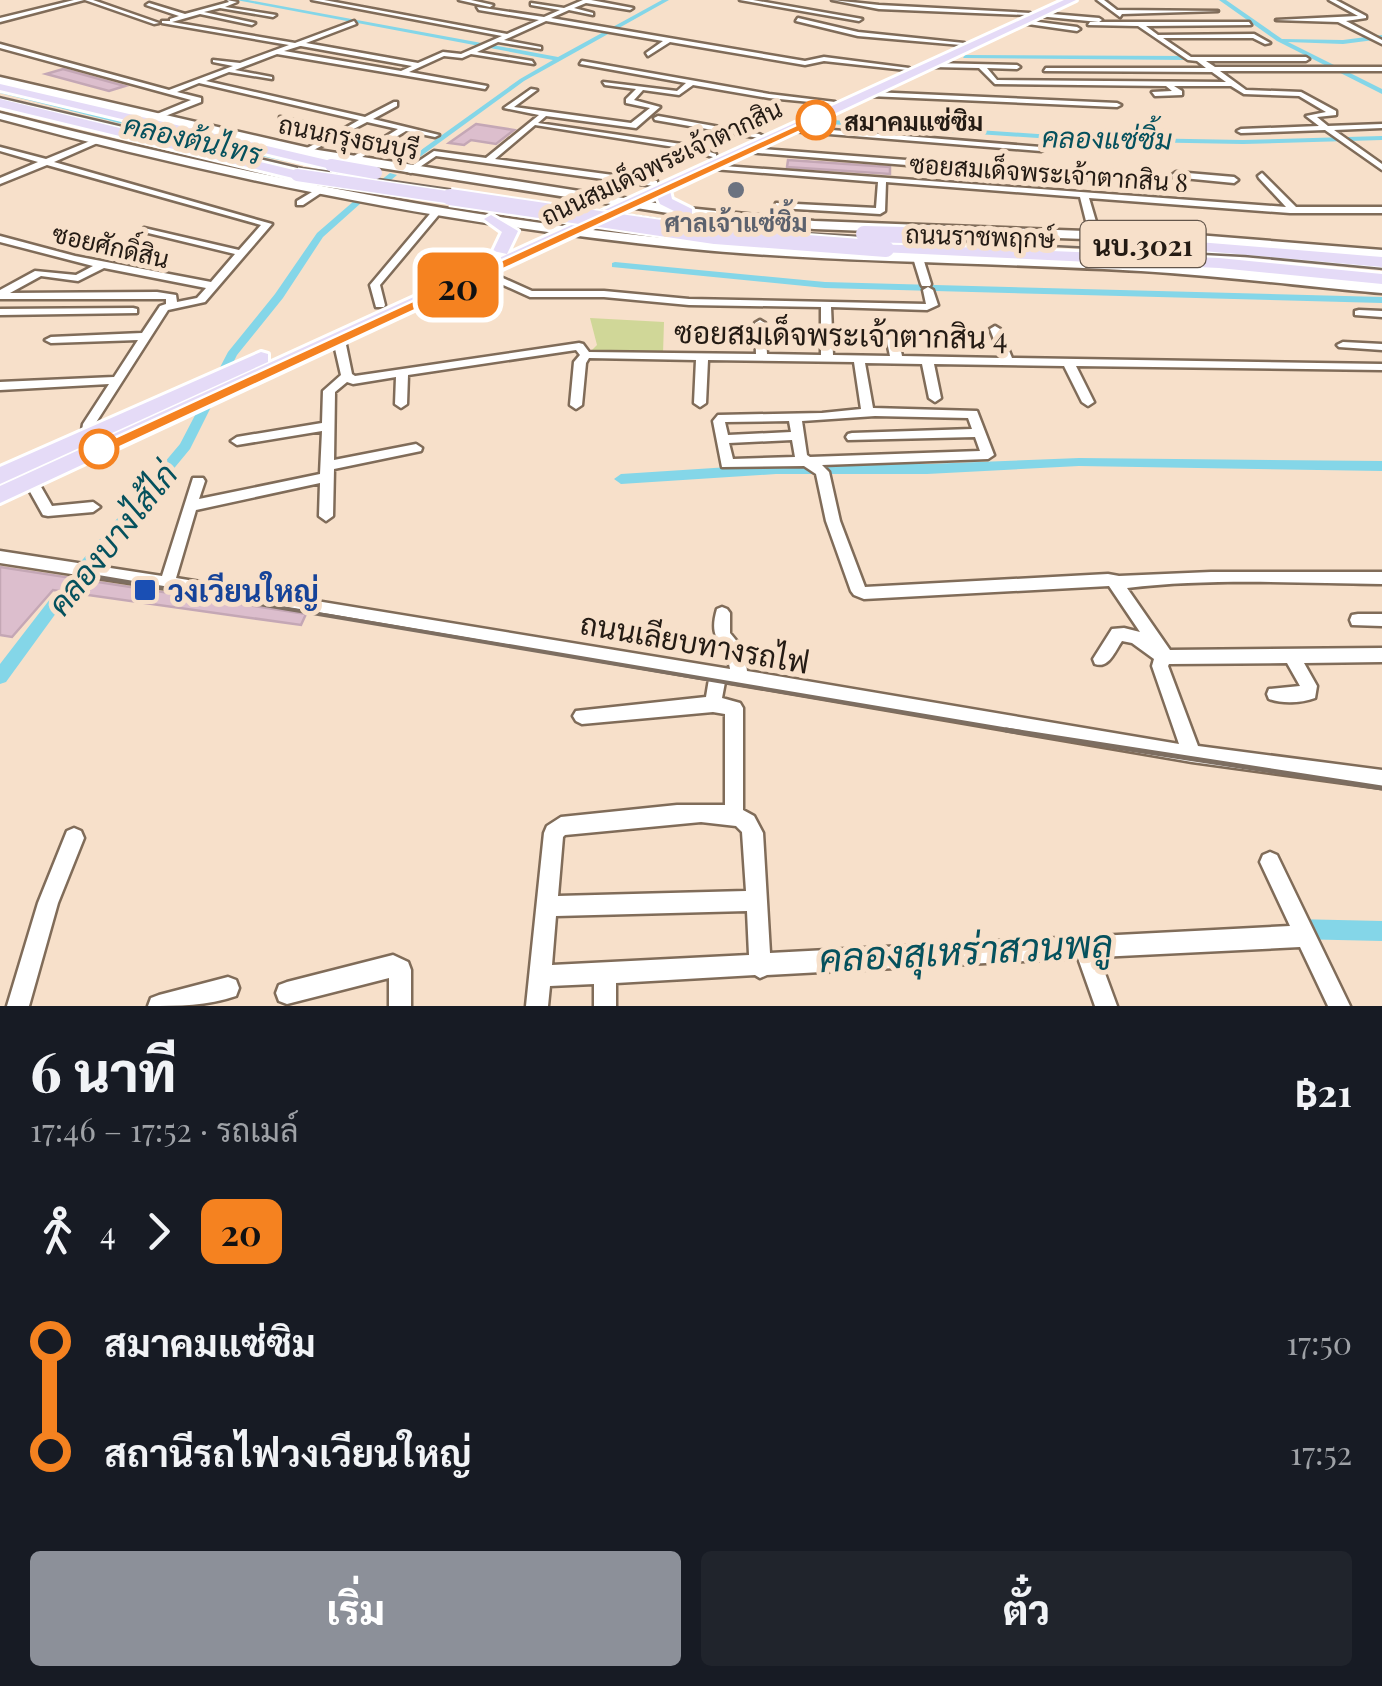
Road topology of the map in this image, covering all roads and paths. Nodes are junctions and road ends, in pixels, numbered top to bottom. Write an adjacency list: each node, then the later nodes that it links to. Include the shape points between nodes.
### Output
1 (84, 0): 19 (street); 21 (street)
2 (120, 0): 19 (street)
3 (230, 0): 22 (street)
4 (315, 0): 57 (street)
5 (462, 0): 35 (street)
6 (501, 0): 7 (street)
7 (511, 0)
8 (743, 0): 38 (street)
9 (801, 0): 38 (street, via 821,3)
10 (835, 0): 16 (street)
11 (1071, 0): 34 (main road, ถนนสมเด็จพระเจ้าตากสิน)
12 (1100, 0): 28 (street)
13 (36, 1): 21 (street)
14 (583, 1): 25 (street); 27 (street)
15 (1335, 2): 18 (street); 46 (street, via 1364,17)
16 (882, 3): 26 (street); 58 (street)
17 (533, 4): 27 (street)
18 (1319, 4)
19 (100, 5): 47 (street)
20 (149, 5): 39 (street)
21 (53, 6): 43 (street)
22 (217, 6): 33 (street); 37 (street)
23 (1190, 6): 28 (street)
24 (480, 8): 44 (street)
25 (630, 8)
26 (910, 8): 34 (street); 59 (street)
27 (565, 9): 35 (street); 36 (street)
28 (1106, 9): 34 (street); 40 (street)
29 (1198, 11): 30 (street); 32 (street); 52 (street)
30 (1215, 11)
31 (959, 12): 34 (street)
32 (1176, 12): 40 (street); 51 (street)
33 (197, 13): 39 (street); 48 (street)
34 (1035, 13): 40 (street); 55 (street); 64 (main road, ถนนสมเด็จพระเจ้าตากสิน); 84 (main road, ถนนสมเด็จพระเจ้าตากสิน)
35 (551, 14): 41 (street); 44 (street)
36 (592, 14)
37 (274, 15)
38 (805, 15): 42 (street); 58 (street, via 855,34)
39 (186, 16): 66 (street, via 164,22)
40 (1114, 16): 50 (street)
41 (573, 17)
42 (859, 19)
43 (0, 20)
44 (540, 20): 54 (street); 62 (street)
45 (1279, 20): 46 (street)
46 (1338, 20): 63 (street)
47 (156, 23)
48 (252, 23)
49 (354, 23): 66 (street)
50 (1136, 24): 51 (street); 55 (street); 60 (street)
51 (1190, 24): 52 (street)
52 (1214, 24): 53 (street)
53 (1249, 24)
54 (525, 27): 56 (street); 57 (street)
55 (1086, 27)
56 (544, 30)
57 (507, 35): 61 (street)
58 (879, 35): 59 (street)
59 (916, 37): 64 (street)
60 (1160, 38): 67 (street); 67 (street, via 1256,36); 71 (street)
61 (496, 40): 69 (street); 74 (street)
62 (669, 40): 75 (street); 88 (street, via 805,63)
63 (1382, 42)
64 (961, 43): 88 (main road, ถนนสมเด็จพระเจ้าตากสิน)
65 (1278, 43): 67 (street)
66 (296, 44): 72 (street); 83 (street)
67 (1264, 44): 71 (street)
68 (0, 46): 106 (street)
69 (540, 48)
70 (262, 50): 72 (street)
71 (1178, 50): 77 (street)
72 (275, 52): 82 (street); 94 (street)
73 (387, 52): 76 (street)
74 (470, 52): 76 (street); 80 (street)
75 (648, 54)
76 (430, 59): 83 (street)
77 (1199, 59): 78 (street); 89 (street)
78 (1306, 59)
79 (215, 60): 82 (street)
80 (532, 63)
81 (582, 63): 98 (street)
82 (240, 65): 90 (street)
83 (419, 65): 94 (street)
84 (933, 65): 86 (street); 107 (main road, ถนนสมเด็จพระเจ้าตากสิน)
85 (1140, 65): 89 (street)
86 (982, 66): 87 (street); 100 (street, via 996,82)
87 (1017, 67)
88 (906, 68): 109 (main road, ถนนสมเด็จพระเจ้าตากสิน)
89 (1210, 68): 92 (street); 93 (street); 101 (street)
90 (228, 70): 95 (street); 97 (street)
91 (1046, 70): 93 (street)
92 (1382, 70)
93 (1154, 71): 100 (street)
94 (402, 73): 103 (street)
95 (270, 78)
96 (0, 80): 116 (main road, ถนนกรุงธนบุรี)
97 (198, 81): 106 (street); 119 (street)
98 (693, 82): 104 (street, via 679,93); 109 (street)
99 (606, 83): 104 (street)
100 (1168, 83): 101 (street); 108 (street, via 1179,94)
101 (1232, 84): 123 (street, via 1249,94 1304,95 1332,113 1310,116)
102 (0, 87): 113 (main road, ถนนกรุงธนบุรี)
103 (485, 87)
104 (641, 88): 114 (street, via 629,100 656,107 633,126)
105 (533, 90): 114 (street, via 508,108)
106 (170, 92): 116 (street, via 198,100)
107 (872, 94): 112 (street); 124 (main road, ถนนสมเด็จพระเจ้าตากสิน)
108 (1155, 94)
109 (831, 102): 129 (main road, ถนนสมเด็จพระเจ้าตากสิน)
110 (0, 104): 135 (main road); 172 (main road, ถนนกรุงธนบุรี / นบ.3021, bridge, via 297,175)
111 (394, 104): 119 (street)
112 (1117, 105)
113 (80, 107): 128 (main road); 161 (main road, ถนนกรุงธนบุรี / นบ.3021, bridge, via 330,164)
114 (544, 114): 137 (street)
115 (3, 118): 130 (main road, ถนนกรุงธนบุรี)
116 (155, 118): 128 (main road, ถนนกรุงธนบุรี)
117 (658, 118): 129 (street)
118 (283, 120): 126 (street)
119 (365, 120): 122 (street); 126 (street)
120 (539, 125): 139 (street, ซอยสมเด็จพระเจ้าตากสิน 8, via 688,147)
121 (1382, 126): 123 (street)
122 (405, 128): 127 (street); 136 (street)
123 (1330, 129): 125 (street); 143 (street)
124 (794, 130): 132 (street); 133 (main road, ถนนสมเด็จพระเจ้าตากสิน)
125 (1241, 130)
126 (340, 133): 134 (street)
127 (435, 134)
128 (230, 136): 134 (main road, ถนนกรุงธนบุรี)
129 (758, 136): 139 (main road, ถนนสมเด็จพระเจ้าตากสิน)
130 (98, 141): 135 (main road, ถนนกรุงธนบุรี); 138 (street)
131 (0, 149): 138 (street)
132 (1041, 149)
133 (750, 150): 139 (main road, ถนนสมเด็จพระเจ้าตากสิน); 142 (street)
134 (306, 152): 136 (main road, ถนนกรุงธนบุรี)
135 (151, 154): 155 (main road, ถนนกรุงธนบุรี)
136 (352, 160): 144 (main road, ถนนกรุงธนบุรี)
137 (486, 161): 144 (street, via 434,152); 154 (street)
138 (45, 162): 151 (street); 180 (street, via 261,220 266,226)
139 (714, 162): 149 (street, ซอยสมเด็จพระเจ้าตากสิน 8); 154 (main road, ถนนสมเด็จพระเจ้าตากสิน)
140 (1067, 162): 145 (street)
141 (1104, 164): 148 (street)
142 (955, 167): 145 (street); 153 (street)
143 (1382, 168)
144 (408, 171): 157 (main road, via 451,185); 161 (main road, ถนนกรุงธนบุรี)
145 (1071, 176): 148 (street)
146 (1215, 176): 150 (street); 158 (street, via 1175,173); 164 (street)
147 (1262, 176): 165 (street)
148 (1108, 178): 152 (street)
149 (882, 180): 153 (street, ซอยสมเด็จพระเจ้าตากสิน 8); 163 (street, via 880,211)
150 (1234, 180)
151 (0, 181)
152 (1156, 182)
153 (958, 185): 156 (street, ซอยสมเด็จพระเจ้าตากสิน 8)
154 (658, 187): 161 (main road, ถนนสมเด็จพระเจ้าตากสิน); 162 (main road, ถนนสมเด็จพระเจ้าตากสิน); 169 (main road, via 665,201)
155 (320, 191): 159 (street); 160 (main road, ถนนกรุงธนบุรี)
156 (1084, 194): 158 (street, ซอยสมเด็จพระเจ้าตากสิน 8); 173 (street)
157 (450, 196): 160 (main road, via 425,205); 172 (main road, via 463,204)
158 (1188, 202): 164 (street, ซอยสมเด็จพระเจ้าตากสิน 8)
159 (300, 203)
160 (384, 204): 168 (main road, ถนนกรุงธนบุรี)
161 (613, 204): 162 (main road, ถนนกรุงธนบุรี / นบ.3021); 172 (main road, ถนนสมเด็จพระเจ้าตากสิน); 182 (main road, ถนนราชพฤกษ์ / นบ.3021, bridge, via 812,232)
162 (635, 204): 169 (main road, ถนนราชพฤกษ์ / นบ.3021); 172 (main road, ถนนสมเด็จพระเจ้าตากสิน)
163 (779, 205)
164 (1230, 205): 165 (street, ซอยสมเด็จพระเจ้าตากสิน 8)
165 (1294, 210): 166 (street, ซอยสมเด็จพระเจ้าตากสิน 8)
166 (1364, 210): 167 (street, ซอยสมเด็จพระเจ้าตากสิน 8); 174 (street)
167 (1382, 210)
168 (437, 211): 170 (main road, ถนนกรุงธนบุรี); 191 (street, via 375,285)
169 (687, 212): 171 (main road, ถนนราชพฤกษ์ / นบ.3021)
170 (492, 219): 172 (main road, ถนนกรุงธนบุรี); 178 (main road, via 510,231)
171 (750, 219): 177 (main road, ถนนราชพฤกษ์ / นบ.3021); 179 (main road, via 733,219 718,233)
172 (577, 224): 178 (main road, ถนนสมเด็จพระเจ้าตากสิน); 179 (main road, ถนนราชพฤกษ์ / นบ.3021); 184 (main road, ถนนสมเด็จพระเจ้าตากสิน); 186 (main road, ถนนราชพฤกษ์ / นบ.3021, bridge, via 886,249 1218,263)
173 (1092, 225)
174 (1382, 225)
175 (146, 230): 180 (street)
176 (0, 238): 183 (street, ซอยศักดิ์สิน)
177 (1286, 246): 182 (main road)
178 (502, 251): 191 (main road, ถนนสมเด็จพระเจ้าตากสิน)
179 (770, 251): 181 (main road, ถนนราชพฤกษ์ / นบ.3021)
180 (241, 253): 187 (street)
181 (918, 258): 185 (main road, ถนนราชพฤกษ์ / นบ.3021); 190 (street, via 933,306)
182 (1382, 259)
183 (101, 265): 187 (street, ซอยศักดิ์สิน); 188 (street, via 78,278 39,272)
184 (485, 272): 190 (street, via 530,294); 201 (main road, ถนนสมเด็จพระเจ้าตากสิน)
185 (1224, 274): 186 (main road)
186 (1382, 283)
187 (214, 286): 189 (street, via 192,304)
188 (0, 295): 189 (street, via 157,295 172,297)
189 (171, 304): 197 (street)
190 (826, 304): 207 (street)
191 (380, 306): 218 (main road, ถนนสมเด็จพระเจ้าตากสิน, via 236,370)
192 (0, 312): 199 (street, via 133,310)
193 (1359, 313): 194 (street)
194 (1382, 314)
195 (760, 323): 206 (street)
196 (995, 329): 211 (street)
197 (144, 336): 199 (street); 216 (street)
198 (892, 337): 209 (street)
199 (111, 338): 200 (street)
200 (52, 340)
201 (339, 340): 215 (street); 218 (main road, ถนนสมเด็จพระเจ้าตากสิน)
202 (1344, 345): 203 (street)
203 (1382, 347)
204 (586, 355): 205 (street, ซอยสมเด็จพระเจ้าตากสิน 4); 214 (street, ซอยสมเด็จพระเจ้าตากสิน 4, via 578,346); 223 (street)
205 (702, 357): 206 (street, ซอยสมเด็จพระเจ้าตากสิน 4); 221 (street)
206 (762, 358): 207 (street, ซอยสมเด็จพระเจ้าตากสิน 4)
207 (826, 358): 208 (street, ซอยสมเด็จพระเจ้าตากสิน 4)
208 (859, 359): 209 (street, ซอยสมเด็จพระเจ้าตากสิน 4); 224 (street)
209 (897, 360): 210 (street, ซอยสมเด็จพระเจ้าตากสิน 4)
210 (927, 360): 211 (street, ซอยสมเด็จพระเจ้าตากสิน 4); 219 (street)
211 (1008, 361): 212 (street, ซอยสมเด็จพระเจ้าตากสิน 4)
212 (1068, 362): 213 (street, ซอยสมเด็จพระเจ้าตากสิน 4); 220 (street)
213 (1382, 367)
214 (402, 372): 215 (street, ซอยสมเด็จพระเจ้าตากสิน 4); 222 (street)
215 (347, 376): 227 (street, via 330,391)
216 (118, 380): 217 (street); 230 (street)
217 (0, 386)
218 (216, 387): 230 (main road, ถนนสมเด็จพระเจ้าตากสิน); 239 (main road, ถนนสมเด็จพระเจ้าตากสิน, via 201,402)
219 (935, 398)
220 (1088, 402)
221 (700, 403)
222 (401, 404)
223 (576, 405)
224 (868, 412): 225 (street); 228 (street, via 969,413)
225 (846, 415): 226 (street); 231 (street)
226 (795, 417): 229 (street); 232 (street, via 722,418)
227 (327, 426): 233 (street); 237 (street)
228 (982, 433): 231 (street); 235 (street, via 984,458)
229 (798, 436): 232 (street); 236 (street)
230 (87, 437): 238 (main road, ถนนสมเด็จพระเจ้าตากสิน)
231 (852, 437): 235 (street)
232 (725, 439): 236 (street, via 727,464)
233 (237, 441)
234 (416, 448): 237 (street)
235 (859, 458): 236 (street)
236 (814, 466): 247 (street, via 864,593)
237 (326, 471): 242 (street); 244 (street)
238 (0, 476)
239 (31, 481): 241 (main road, ถนนสมเด็จพระเจ้าตากสิน); 243 (street, via 48,512)
240 (198, 481): 242 (street)
241 (0, 494)
242 (191, 506): 248 (street)
243 (93, 508)
244 (326, 516)
245 (0, 557): 248 (street, ถนนเลียบทางรถไฟ)
246 (1382, 578): 247 (street)
247 (1115, 583): 254 (street)
248 (167, 584): 256 (street, ถนนเลียบทางรถไฟ)
249 (722, 613): 257 (street, via 722,635 736,650)
250 (1358, 620): 251 (street)
251 (1382, 620)
252 (1382, 655): 253 (street)
253 (1292, 656): 254 (street); 258 (street, via 1308,693)
254 (1163, 658): 255 (street, via 1144,641 1118,634); 261 (street, via 1160,666)
255 (1101, 660)
256 (718, 674): 257 (street, ถนนเลียบทางรถไฟ); 259 (street)
257 (740, 678): 261 (street, ถนนเลียบทางรถไฟ)
258 (1275, 694)
259 (712, 704): 260 (street); 263 (street, via 734,708)
260 (582, 716)
261 (1192, 754): 262 (street, ถนนเลียบทางรถไฟ)
262 (1382, 780)
263 (734, 816): 266 (street, via 753,833); 267 (street, via 561,826 554,832)
264 (74, 838): 275 (street)
265 (1270, 862): 268 (street)
266 (755, 901): 267 (street); 270 (street)
267 (549, 906): 272 (street)
268 (1304, 931): 269 (street); 281 (street)
269 (1086, 948): 270 (street); 280 (street)
270 (759, 963): 271 (street)
271 (605, 975): 272 (street); 279 (street)
272 (542, 976): 278 (street)
273 (228, 988): 276 (street)
274 (286, 993): 277 (street, via 393,966 402,980)
275 (18, 1006)
276 (160, 1006)
277 (400, 1006)
278 (537, 1006)
279 (604, 1006)
280 (1106, 1006)
281 (1339, 1006)

